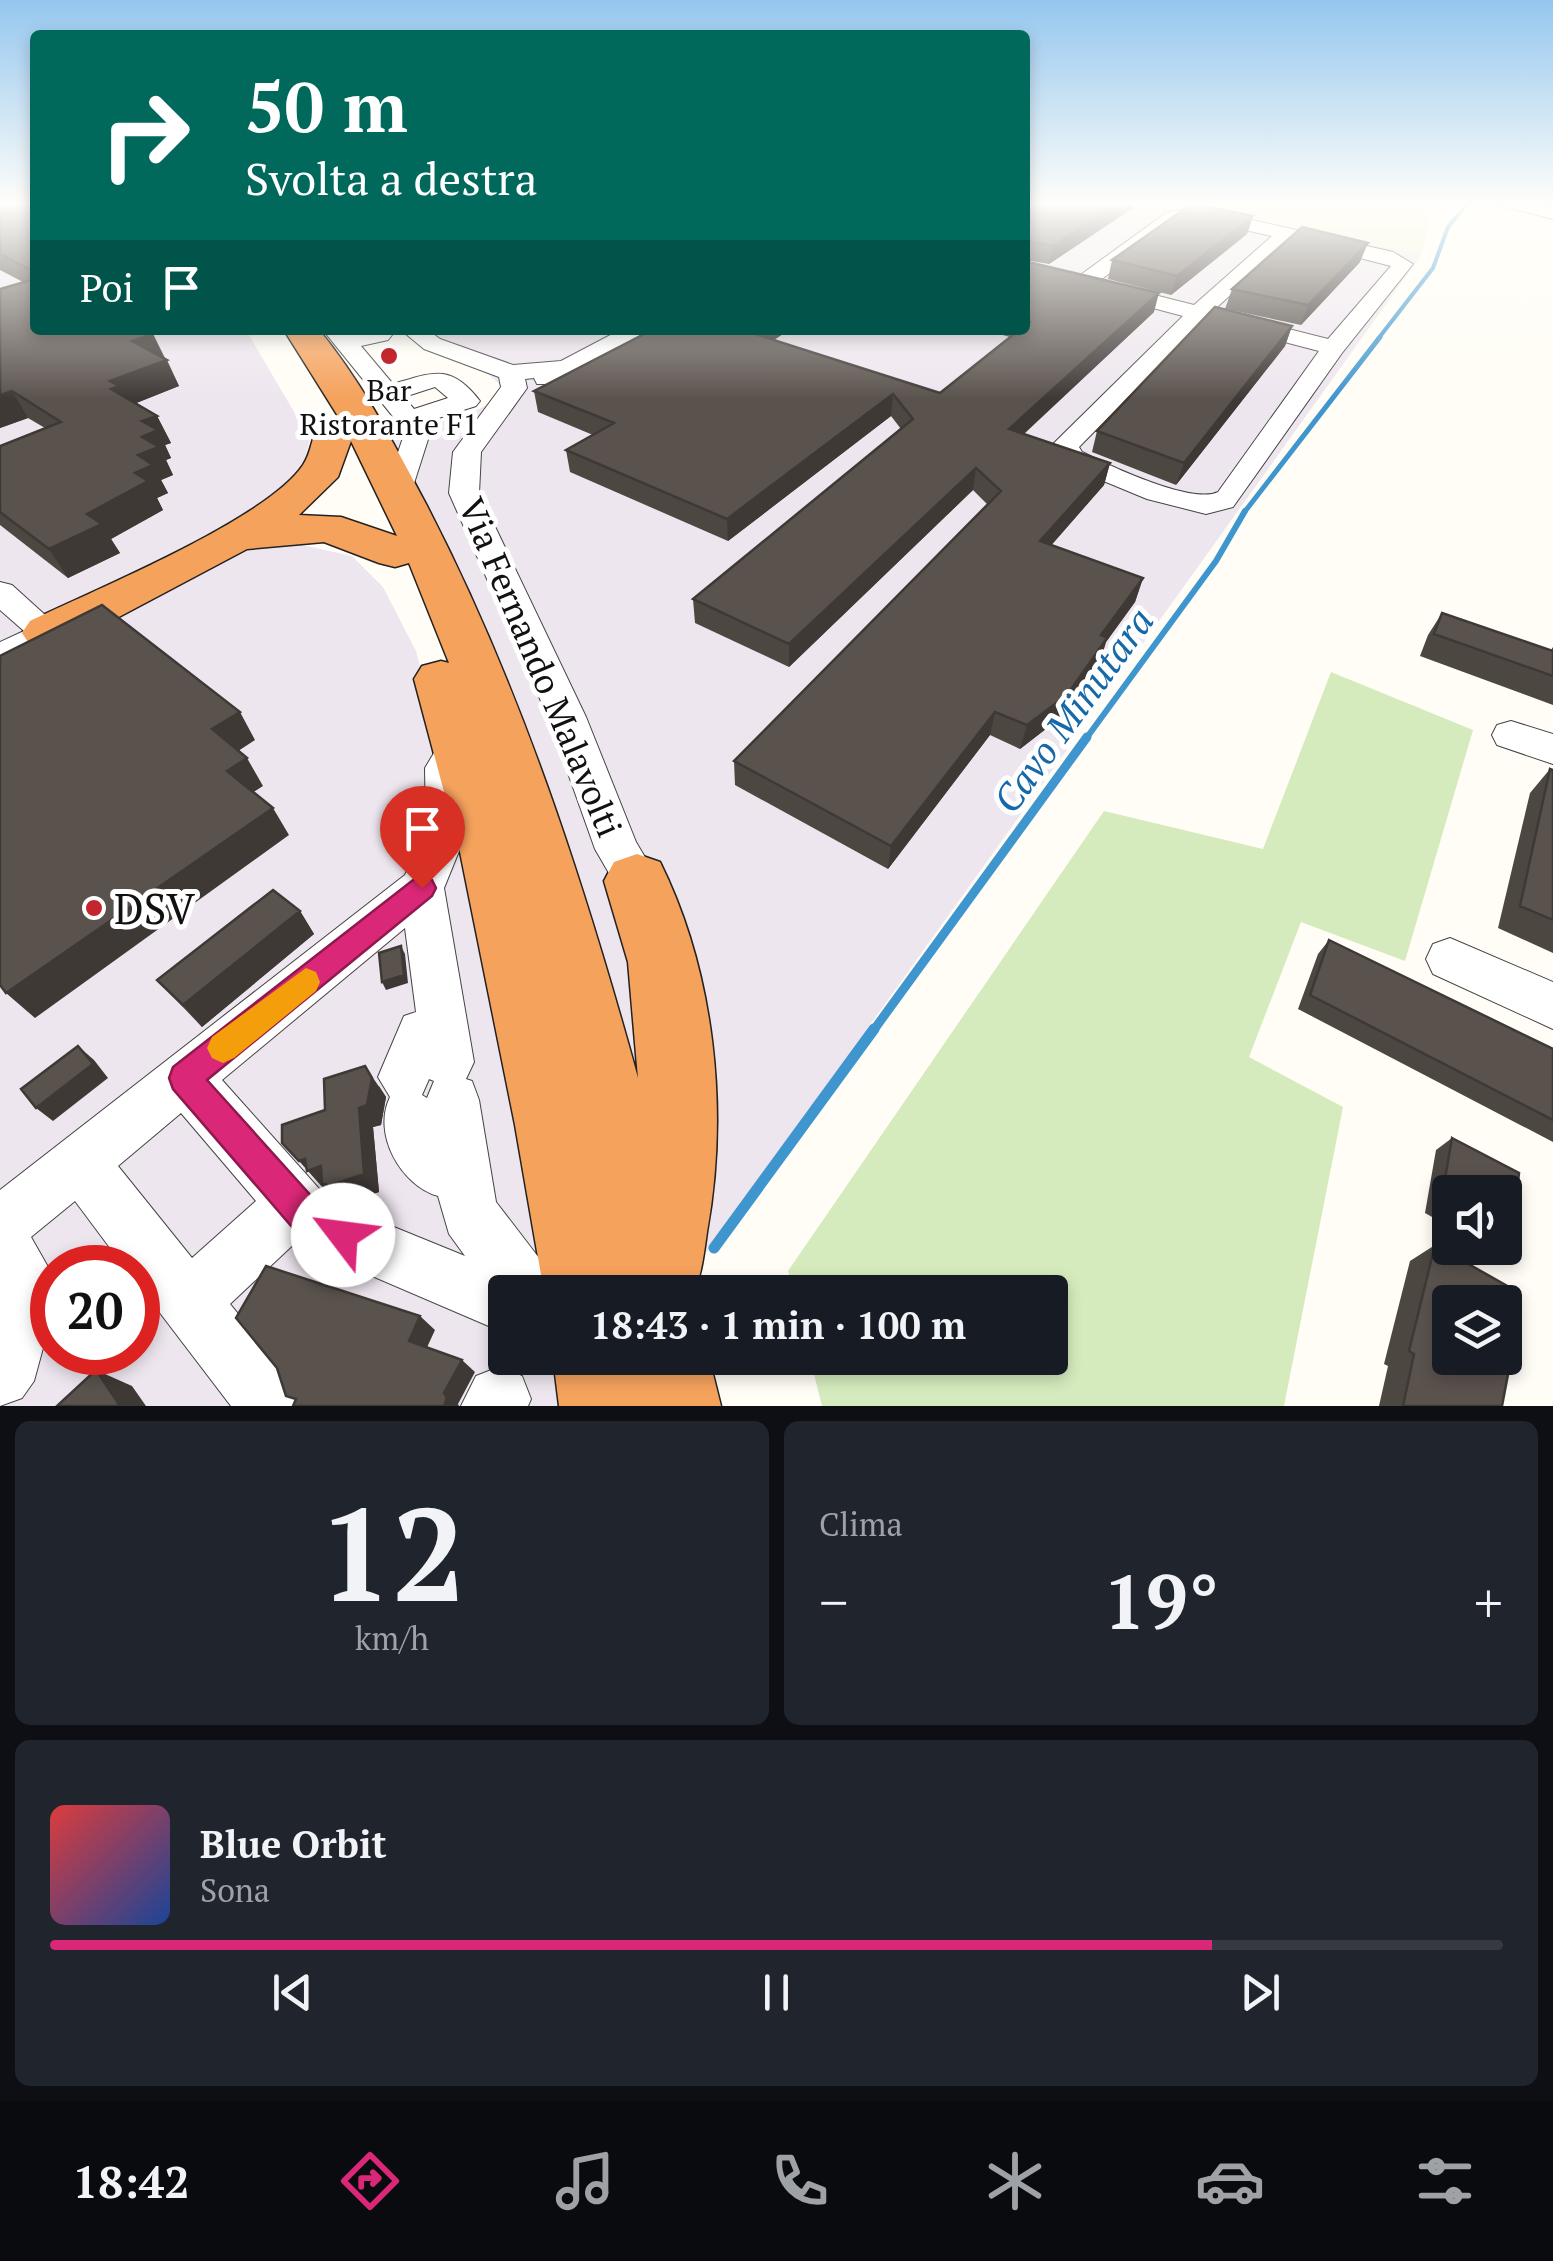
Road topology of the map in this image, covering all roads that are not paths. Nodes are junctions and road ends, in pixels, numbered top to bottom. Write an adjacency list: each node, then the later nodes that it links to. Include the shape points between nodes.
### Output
1 (1103, 268): 5 (street)
2 (1249, 268): 6 (street)
3 (1399, 268): 13 (street)
4 (1030, 269): 5 (street)
5 (1082, 283): 6 (street)
6 (1198, 313): 13 (street); 13 (street, via 1065,446 1070,458 1195,503 1224,502)
7 (277, 335): 19 (highway)
8 (347, 335): 20 (highway, via 351,404)
9 (348, 335): 16 (street)
10 (420, 335): 14 (street)
11 (627, 335): 12 (street, Via Fernando Malavolti)
12 (608, 344): 15 (street, Via Fernando Malavolti); 17 (street, Via Fernando Malavolti)
13 (1333, 348)
14 (464, 354): 15 (street, Via Fernando Malavolti); 17 (street)
15 (539, 357): 17 (street, Via Fernando Malavolti, via 520,364)
16 (388, 394): 18 (street); 18 (street, via 440,378 466,401)
17 (504, 395): 18 (street); 29 (street, Via Fernando Malavolti, via 467,452 464,493 567,717 617,849)
18 (414, 425): 20 (street)
19 (334, 431): 21 (highway, via 324,467 310,484); 22 (highway)
20 (398, 492): 40 (highway, via 451,597 498,723 598,1066)
21 (228, 541): 22 (highway, via 324,526); 24 (highway)
22 (394, 553): 27 (highway)
23 (0, 592): 24 (street)
24 (48, 632): 25 (street)
25 (0, 657)
26 (1511, 734): 28 (street)
27 (463, 738): 30 (street, via 445,768 447,829); 39 (highway)
28 (1553, 749)
29 (637, 881): 41 (highway, via 664,962 676,1053 676,1179)
30 (422, 888): 33 (street); 38 (street, via 429,1070 453,1191)
31 (1450, 959): 32 (street)
32 (1553, 1006)
33 (184, 1078): 34 (street); 35 (street)
34 (80, 1162): 36 (street); 43 (street)
35 (295, 1204): 42 (street, via 310,1222); 43 (street)
36 (0, 1226)
37 (0, 1240): 47 (street, via 28,1288 12,1359)
38 (515, 1275)
39 (585, 1275)
40 (647, 1275)
41 (655, 1275)
42 (488, 1295)
43 (189, 1301): 48 (street)
44 (561, 1375): 49 (street)
45 (602, 1375): 50 (highway)
46 (667, 1375): 51 (highway)
47 (0, 1376)
48 (272, 1406)
49 (568, 1406)
50 (607, 1406)
51 (673, 1406)

